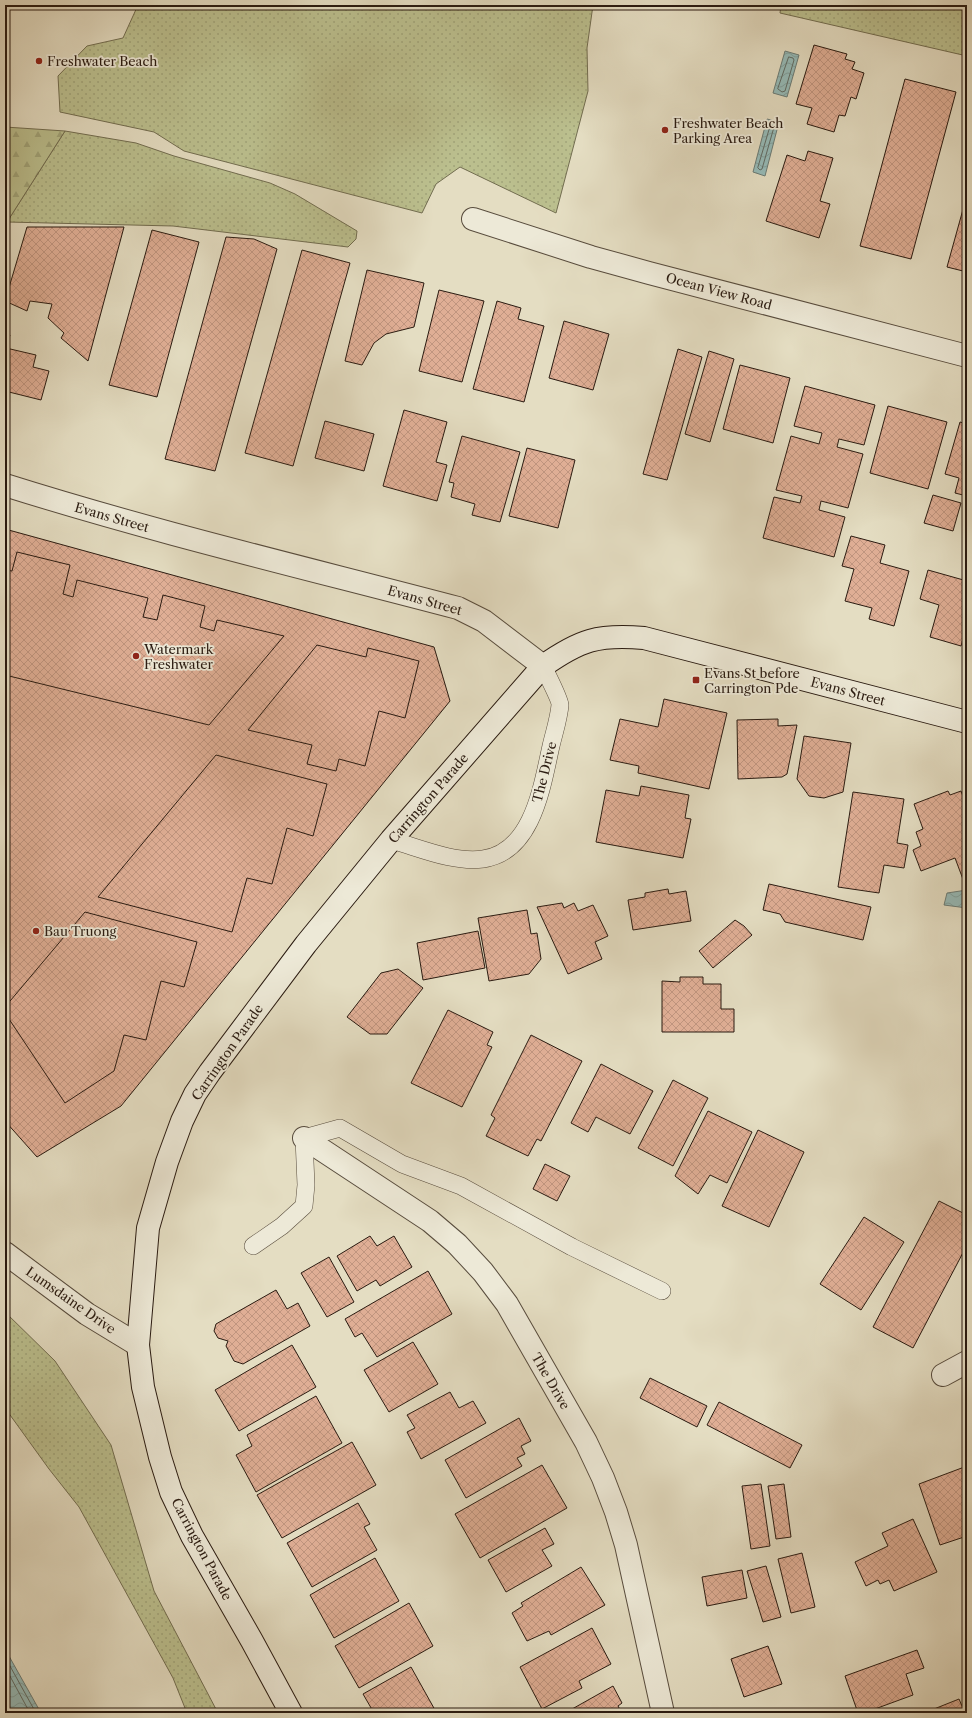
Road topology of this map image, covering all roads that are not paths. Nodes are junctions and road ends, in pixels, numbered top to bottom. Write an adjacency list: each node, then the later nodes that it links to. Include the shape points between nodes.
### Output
1 (473, 219): 2 (street, Ocean View Road, via 641,271)
2 (967, 356)
3 (5, 485): 4 (street, Evans Street, via 266,560 458,608 484,621)
4 (543, 666): 5 (street, Evans Street, via 566,649 591,640 618,636 644,638); 6 (street, Carrington Parade); 6 (lane, The Drive, via 560,703 541,792 524,832 514,844 484,859 470,860 453,858)
5 (967, 722)
6 (391, 840): 11 (street, Carrington Parade, via 306,944 195,1094 166,1162 148,1228)
7 (304, 1138): 8 (lane, via 304,1206 282,1226); 10 (lane, via 340,1128 402,1164 461,1186 572,1247); 15 (street, The Drive, via 430,1220 483,1272 507,1304 586,1442 616,1512 626,1545)
8 (253, 1246)
9 (5, 1253): 11 (street, Lumsdaine Drive, via 87,1314)
10 (662, 1291)
11 (138, 1345): 14 (street, Carrington Parade, via 144,1393 171,1492 192,1536)
12 (967, 1362): 13 (street)
13 (943, 1375)
14 (291, 1713)
15 (663, 1713)

